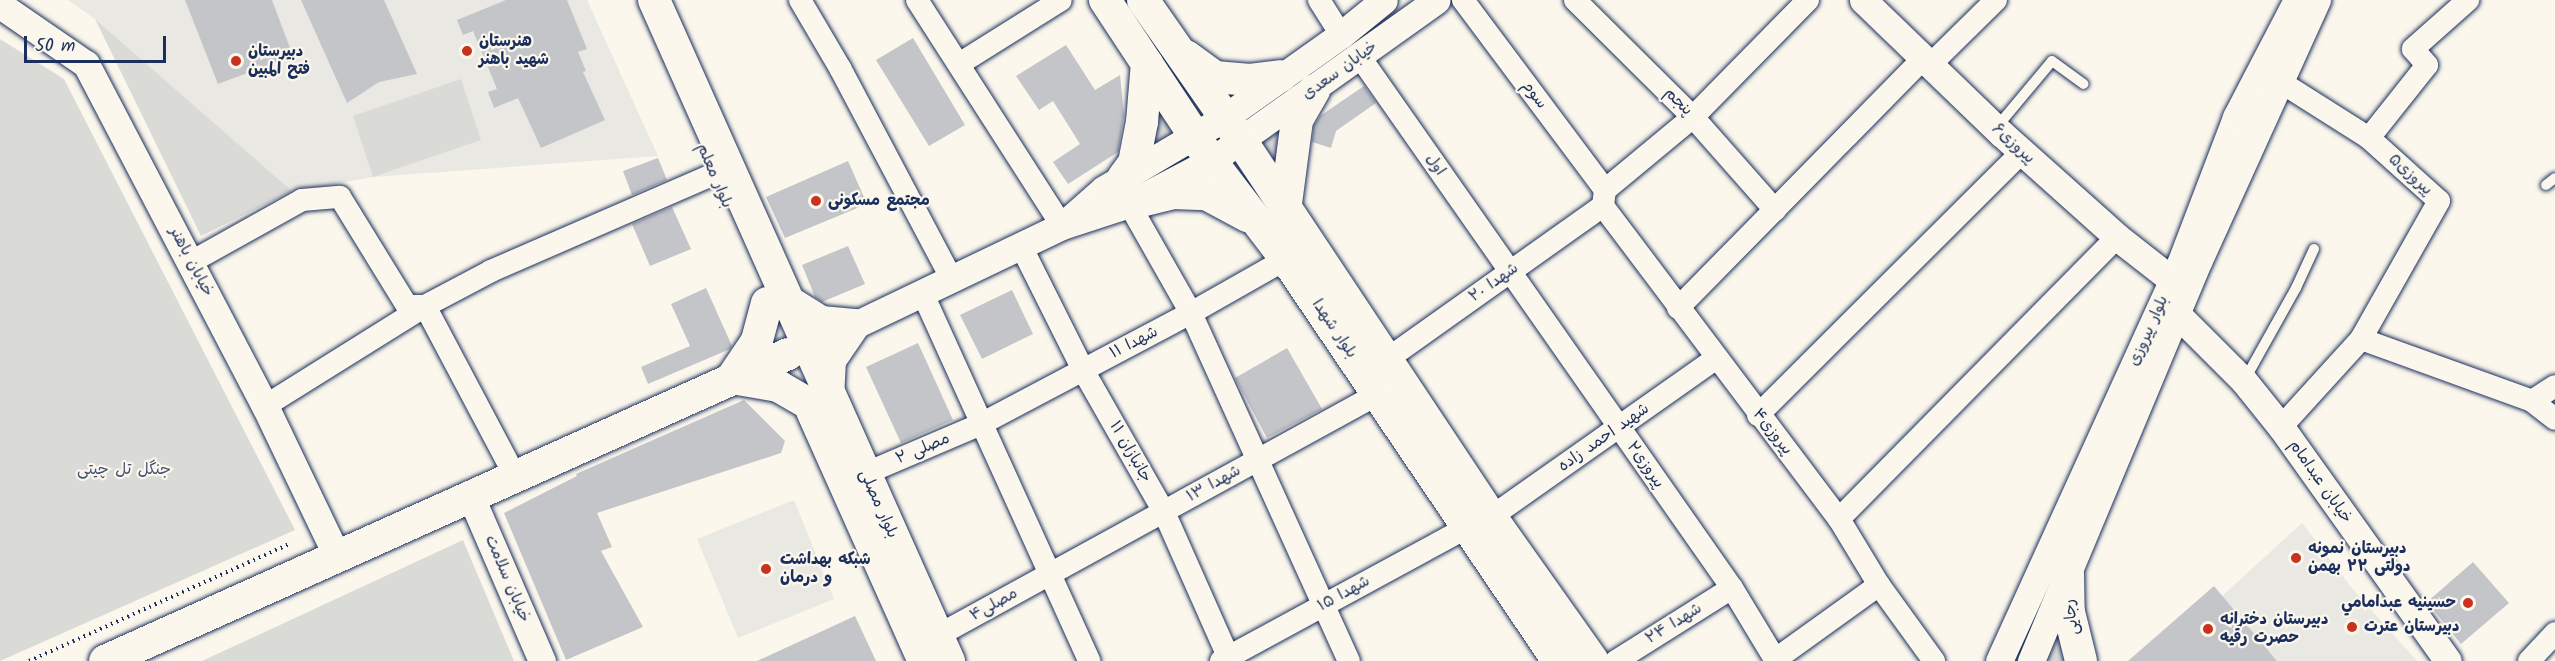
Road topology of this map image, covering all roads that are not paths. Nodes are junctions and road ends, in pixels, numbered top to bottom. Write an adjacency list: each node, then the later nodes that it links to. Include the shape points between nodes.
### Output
1 (634, 0): 37 (main road, بلوار معلم)
2 (654, 0): 52 (main road, بلوار معلم)
3 (800, 0): 49 (street)
4 (917, 0): 25 (street)
5 (1061, 0): 25 (street)
6 (1105, 0): 23 (main road, بلوار شهدا)
7 (1143, 0): 21 (main road, بلوار شهدا)
8 (1319, 0): 20 (street)
9 (1384, 0): 20 (street, خیابان سعدی)
10 (1437, 0): 22 (street, خیابان سعدی)
11 (1463, 0): 39 (street, سوم)
12 (1575, 0): 30 (street, پنجم)
13 (1808, 0): 30 (street, شهدا ۲۰)
14 (1863, 0): 24 (street, پیروزی۶)
15 (1996, 0): 24 (street)
16 (2297, 0): 31 (street, بلوار پیروزی)
17 (2317, 0): 27 (street, بلوار پیروزی)
18 (2468, 0): 34 (street, via 2413,49 2427,65)
19 (0, 5): 47 (street, خیابان باهنر, via 86,64)
20 (1341, 35): 26 (street, خیابان سعدی)
21 (1177, 50): 26 (main road, via 1215,77 1250,80); 33 (main road, بلوار شهدا)
22 (1360, 57): 29 (street, خیابان سعدی); 48 (street, اول)
23 (1147, 63): 35 (main road, بلوار شهدا); 38 (main road, via 1142,122)
24 (1926, 63): 32 (street, پیروزی۶); 40 (street)
25 (959, 64): 42 (street)
26 (1281, 76): 33 (street, خیابان سعدی)
27 (2279, 81): 31 (street, بلوار پیروزی); 34 (street, پیروزی۵)
28 (2084, 84): 32 (lane, via 2052,61)
29 (1314, 90): 33 (street, خیابان سعدی); 41 (main road, via 1297,120)
30 (1693, 117): 39 (street, شهدا ۲۰); 40 (street, پنجم)
31 (2247, 122): 50 (street, بلوار پیروزی); 56 (street, بلوار پیروزی)
32 (1996, 128): 36 (street, پیروزی۶)
33 (1233, 130): 35 (street, خیابان سعدی); 41 (main road, بلوار شهدا)
34 (2369, 138): 58 (street, پیروزی۵, via 2439,201)
35 (1203, 149): 38 (street, خیابان سعدی); 41 (main road, بلوار شهدا)
36 (2022, 152): 43 (street, پیروزی۶); 70 (street)
37 (714, 174): 52 (main road, بلوار معلم); 53 (street, via 491,271)
38 (1126, 191): 41 (main road, via 1206,194); 42 (street, خیابان سعدی, via 1104,189); 55 (street)
39 (1604, 198): 48 (street, شهدا ۲۰); 54 (street, پیروزی۴)
40 (1775, 210): 54 (street)
41 (1272, 217): 46 (main road, بلوار شهدا); 61 (main road, بلوار شهدا)
42 (1062, 226): 44 (street, خیابان سعدی)
43 (2117, 237): 50 (street, پیروزی۶); 80 (street)
44 (1021, 246): 49 (street, خیابان سعدی); 62 (street, جانبازان ۱۱)
45 (2314, 249): 64 (lane)
46 (1286, 259): 55 (street, شهدا ۱۱); 66 (main road, بلوار شهدا)
47 (191, 262): 53 (street, via 302,200 340,197 407,306); 69 (street, خیابان باهنر)
48 (1509, 272): 61 (street, شهدا ۲۰); 74 (street, پیروزی۲)
49 (951, 278): 51 (street, خیابان سعدی)
50 (2172, 280): 100 (street, بلوار پیروزی)
51 (922, 292): 57 (street, خیابان سعدی); 72 (street)
52 (777, 301): 57 (main road, via 821,322); 59 (main road, بلوار معلم); 63 (main road)
53 (425, 306): 69 (street); 77 (street)
54 (1678, 308): 60 (street, پیروزی۴)
55 (1191, 314): 62 (street, شهدا ۱۱); 75 (street)
56 (2178, 315): 64 (street, خیابان عبدامام); 84 (street, بلوار پیروزی)
57 (854, 325): 59 (street, خیابان سعدی); 67 (main road, via 830,360)
58 (2361, 339): 68 (street); 73 (street)
59 (797, 351): 63 (main road); 67 (main road, بلوار مصلی)
60 (1716, 358): 70 (street, پیروزی۴); 74 (street, شهید احمد زاده)
61 (1386, 360): 81 (main road, بلوار شهدا)
62 (1083, 369): 72 (street, شهدا ۱۱); 79 (street, جانبازان ۱۱)
63 (732, 378): 67 (main road); 77 (main road)
64 (2244, 381): 73 (street, خیابان عبدامام)
65 (2555, 386): 68 (street)
66 (1378, 394): 75 (street, شهدا ۱۳); 81 (main road, بلوار شهدا)
67 (818, 398): 76 (main road, بلوار مصلی); 89 (main road, بلوار مصلی)
68 (2532, 401): 71 (street)
69 (265, 406): 82 (street, خیابان باهنر)
70 (1758, 415): 80 (street, پیروزی۴)
71 (2555, 419)
72 (981, 424): 76 (street, مصلی ۲); 83 (street)
73 (2281, 427): 103 (street, خیابان عبدامام)
74 (1619, 428): 81 (street, شهید احمد زاده); 86 (street, پیروزی۲)
75 (1258, 460): 79 (street, شهدا ۱۳); 87 (street)
76 (864, 474): 89 (main road, بلوار مصلی)
77 (515, 476): 78 (main road)
78 (471, 497): 82 (main road); 94 (street, خیابان سلامت)
79 (1164, 512): 83 (street, شهدا ۱۳); 90 (street, جانبازان ۱۱)
80 (1839, 519): 85 (street, پیروزی۴)
81 (1479, 522): 87 (street, شهدا ۱۵); 91 (main road, بلوار شهدا); 97 (main road, بلوار شهدا)
82 (337, 556): 93 (main road)
83 (1050, 573): 89 (street, مصلی۴); 95 (street)
84 (2068, 573): 101 (street, بلوار پیروزی); 102 (main road, رجایی, via 2069,612)
85 (1880, 585): 92 (street); 99 (street, پیروزی۴)
86 (1732, 588): 92 (street, پیروزی۲); 98 (street, شهدا ۲۴)
87 (1323, 605): 90 (street, شهدا ۱۵); 96 (street)
88 (2555, 633): 104 (street)
89 (937, 653)
90 (1227, 660)
91 (1557, 660)
92 (1776, 660)
93 (105, 661)
94 (542, 661)
95 (1089, 661)
96 (1349, 661)
97 (1593, 661)
98 (1616, 661)
99 (1934, 661)
100 (1999, 661)
101 (2031, 661)
102 (2081, 661)
103 (2448, 661)
104 (2529, 661)

